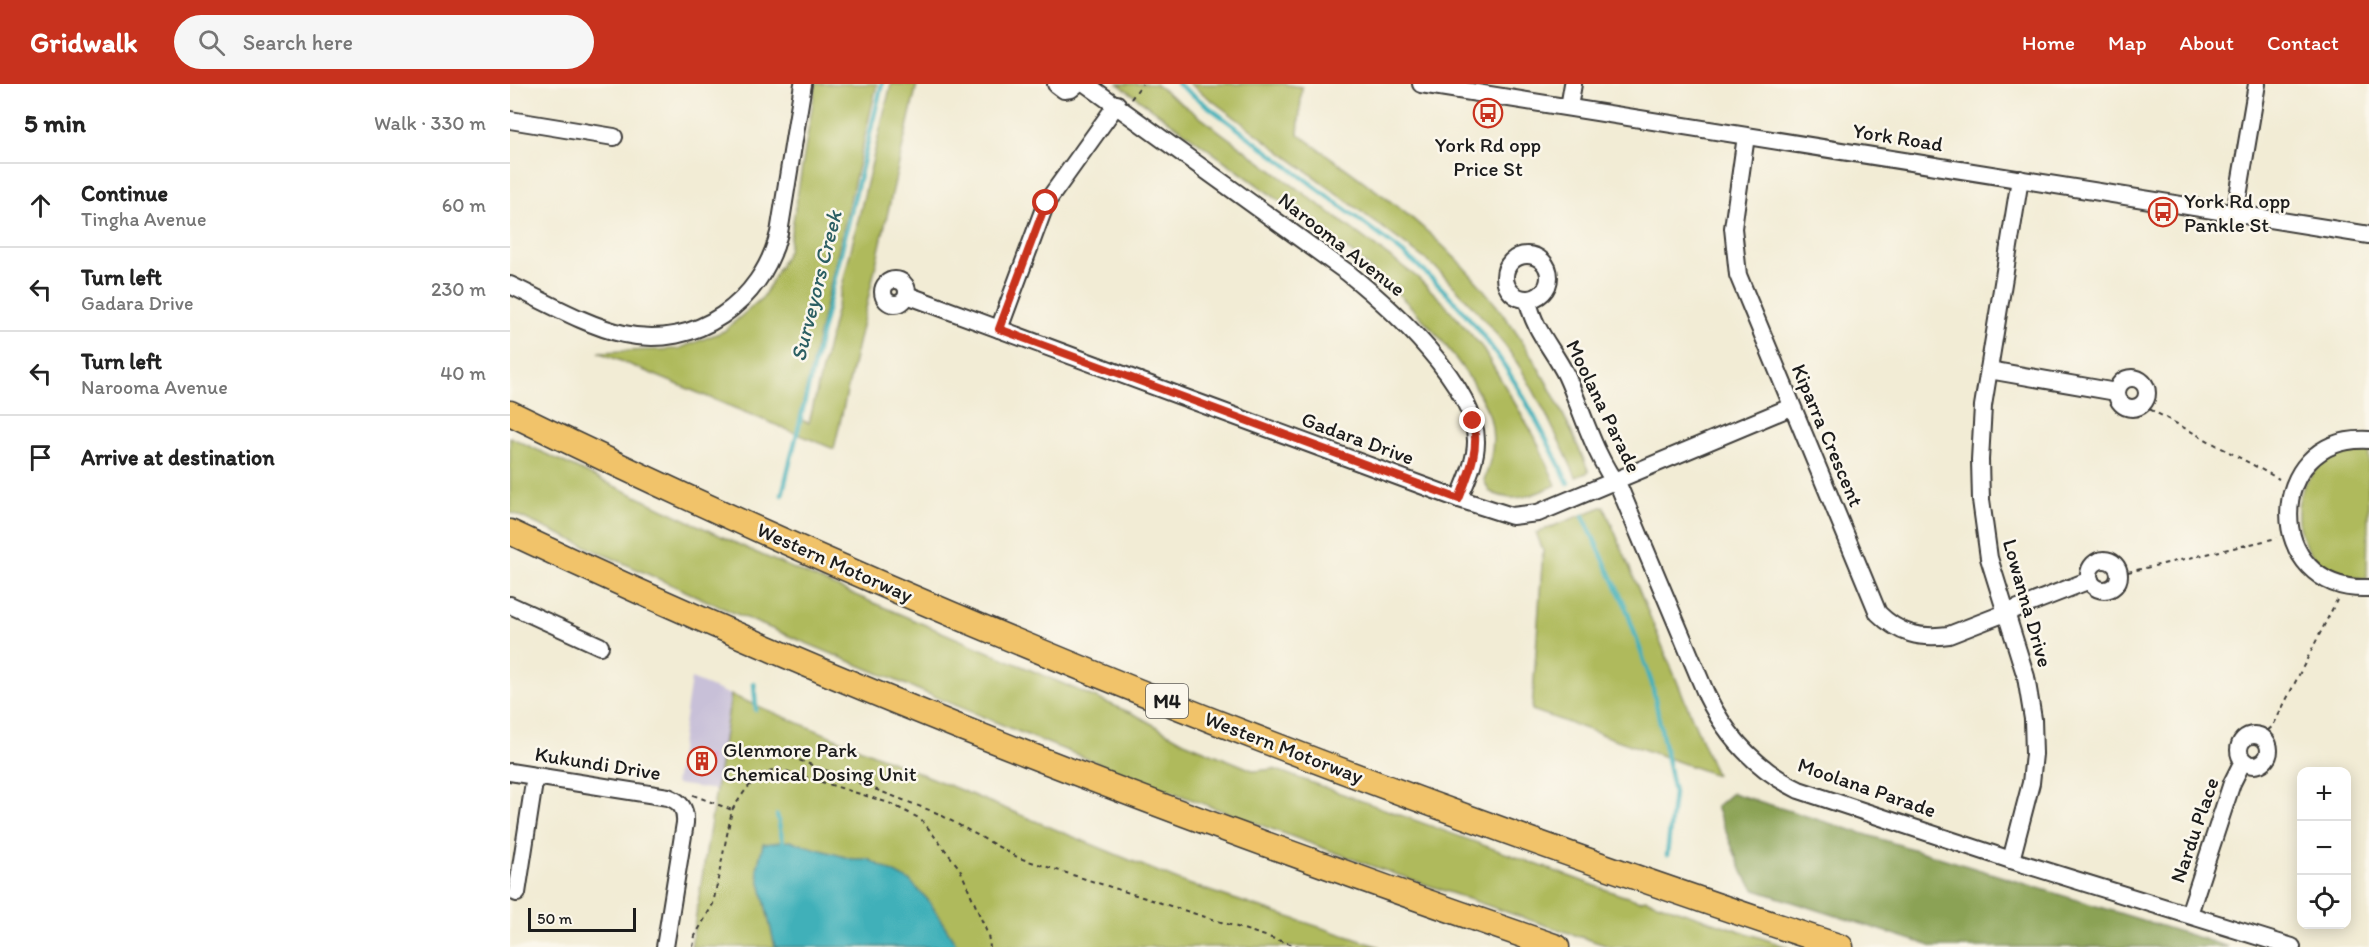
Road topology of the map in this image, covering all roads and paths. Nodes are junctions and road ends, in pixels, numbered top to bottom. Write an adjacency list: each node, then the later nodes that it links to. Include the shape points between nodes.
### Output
1 (802, 84): 16 (street, via 774,250 754,288 722,316 686,333 633,336 609,330)
2 (1056, 84): 3 (street, via 1068,90)
3 (1077, 84)
4 (1086, 84): 8 (street, Narooma Avenue)
5 (1421, 84): 9 (street, York Road)
6 (1573, 84): 9 (street)
7 (2257, 84): 14 (street)
8 (1117, 104): 19 (street, via 1046,203); 28 (street, Narooma Avenue, via 1348,273 1423,343 1461,396 1476,430 1476,452)
9 (1569, 108): 12 (street, York Road)
10 (510, 120): 11 (street)
11 (614, 136)
12 (1746, 136): 13 (street, York Road); 23 (street, Kiparra Crescent, via 1734,211 1735,260)
13 (2020, 180): 14 (street, York Road); 20 (street, Lowanna Drive)
14 (2235, 214): 15 (street, York Road)
15 (2369, 235)
16 (510, 285)
17 (907, 295): 19 (street, Gadara Drive)
18 (1528, 300): 26 (street, Moolana Parade, via 1534,323 1565,373)
19 (999, 329): 28 (street, Gadara Drive)
20 (1989, 370): 21 (street); 35 (street, Lowanna Drive, via 1981,423 1981,500 1989,558)
21 (2116, 392): 22 (street, via 2119,402 2127,408); 22 (street, via 2124,380 2138,380 2147,391)
22 (2142, 405): 27 (path)
23 (1791, 407): 26 (street, Gadara Drive); 35 (street, Kiparra Crescent, via 1872,603 1884,620 1902,632 1931,637 1949,635)
24 (510, 413): 52 (highway, Western Motorway / M4, via 786,541 1087,670 1503,830)
25 (2369, 440): 27 (street, via 2348,441 2324,450 2305,467)
26 (1614, 481): 28 (street, Gadara Drive, via 1527,516 1499,514); 44 (street, Moolana Parade, via 1714,712 1740,747 1783,783 1799,790)
27 (2292, 489): 30 (street, via 2288,514)
28 (1459, 499)
29 (510, 532): 51 (highway, via 789,658 1050,764 1232,833)
30 (2291, 538): 31 (path, via 2281,537); 32 (street, via 2310,568 2330,582)
31 (2119, 574): 35 (street, Kiparra Crescent, via 2110,589 2100,590 2090,580)
32 (2344, 586): 33 (street); 37 (path, via 2273,726)
33 (2369, 588)
34 (510, 605): 36 (street)
35 (2005, 614): 44 (street, Lowanna Drive, via 2026,677 2034,736 2029,798)
36 (600, 646)
37 (2260, 736): 39 (street, Nardu Place, via 2243,739 2239,748); 39 (street, Nardu Place, via 2268,743 2269,754 2258,764)
38 (791, 756): 50 (path, via 937,813 1019,858)
39 (2243, 761): 46 (street, Nardu Place, via 2232,783)
40 (510, 772): 41 (street, Kukundi Drive)
41 (535, 776): 42 (street, Kukundi Drive); 45 (street)
42 (684, 797): 43 (path); 47 (street, via 685,823)
43 (732, 810): 48 (path, via 712,904); 49 (path, via 762,773 772,768 909,812 926,825 960,869)
44 (2011, 860): 46 (street, Moolana Parade)
45 (517, 893)
46 (2189, 914): 53 (street, Moolana Parade)
47 (665, 947)
48 (693, 947)
49 (990, 947)
50 (1300, 947)
51 (1557, 947)
52 (1841, 947)
53 (2292, 947)

